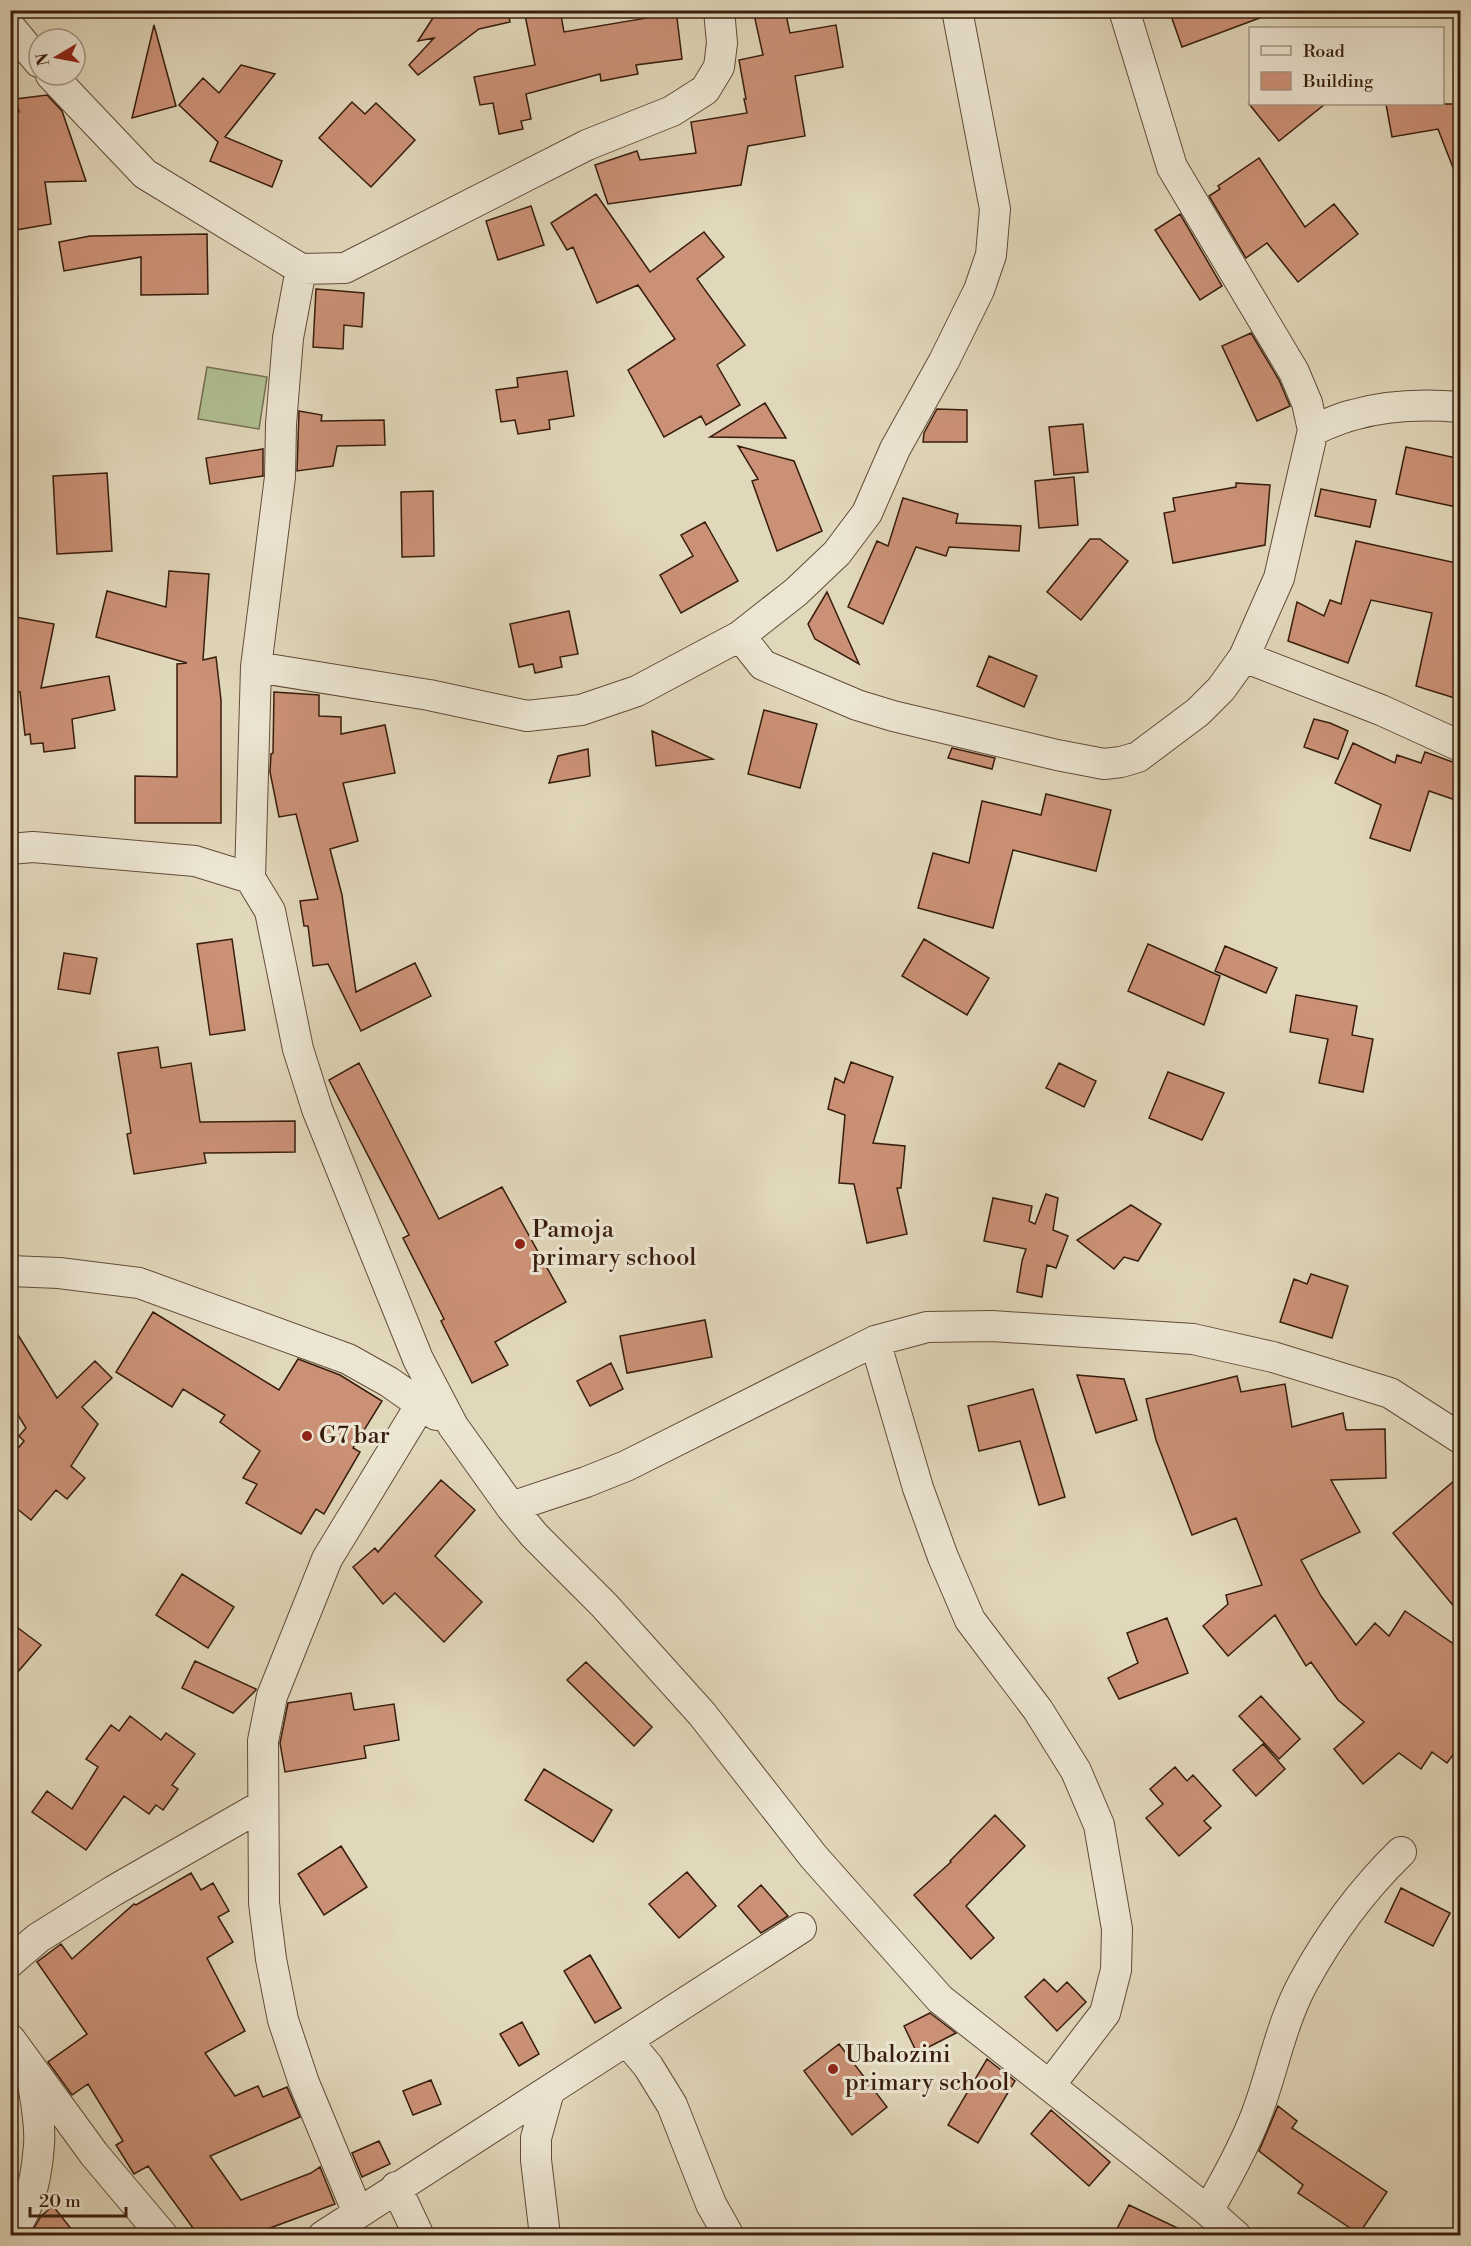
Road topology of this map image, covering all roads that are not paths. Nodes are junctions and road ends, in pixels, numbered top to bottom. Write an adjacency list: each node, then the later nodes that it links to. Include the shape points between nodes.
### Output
1 (719, 10): 7 (street, via 722,43 718,67 705,90 345,268)
2 (957, 10): 10 (street, via 995,209 991,255 974,300 854,534 796,592)
3 (1124, 10): 9 (street, via 1172,167 1294,372)
4 (10, 27): 5 (street)
5 (27, 48)
6 (62, 87): 7 (street, via 145,174)
7 (301, 269): 12 (street, via 288,338 280,424 280,477)
8 (1460, 406): 9 (street, via 1432,404 1383,410 1353,415)
9 (1313, 430): 11 (street, via 1279,578)
10 (740, 636): 11 (street, via 764,665 857,705 1104,764 1138,757 1197,712 1221,689); 12 (street, via 637,691 581,710 527,716 429,695)
11 (1244, 657): 13 (street)
12 (256, 667): 15 (street)
13 (1461, 746)
14 (10, 849): 15 (street, via 33,847 195,861)
15 (250, 878): 19 (street, via 270,911 298,1049 317,1109 418,1359)
16 (10, 1271): 18 (street, via 139,1283 348,1359 389,1382)
17 (874, 1341): 20 (street, via 927,1328 992,1326 1193,1339 1273,1357 1390,1393); 21 (street, via 626,1466); 29 (street, via 918,1488 970,1620 1038,1710 1076,1771 1099,1825 1117,1929 1116,1970 1105,2013)
18 (420, 1406): 19 (street); 22 (street, via 327,1559 301,1619 267,1714)
19 (453, 1426): 21 (street)
20 (1461, 1438)
21 (511, 1507): 29 (street, via 702,1714 813,1856 940,1999)
22 (263, 1805): 25 (street, via 94,1902 38,1938); 33 (street, via 264,1903 283,2019 304,2083)
23 (1401, 1852): 32 (street, via 1340,1922 1302,1985 1280,2037 1257,2113)
24 (801, 1928): 27 (street)
25 (10, 1962)
26 (10, 2039): 28 (street)
27 (627, 2041): 30 (street); 39 (street, via 672,2105 711,2204)
28 (31, 2069): 34 (street, via 39,2143 30,2197); 35 (street, via 94,2154)
29 (1050, 2085): 32 (street)
30 (549, 2091): 31 (street); 38 (street, via 536,2138)
31 (396, 2187): 33 (street); 37 (street)
32 (1208, 2211): 40 (street)
33 (358, 2213): 36 (street)
34 (10, 2232)
35 (164, 2235)
36 (323, 2235)
37 (419, 2235)
38 (546, 2235)
39 (729, 2235)
40 (1236, 2235)

